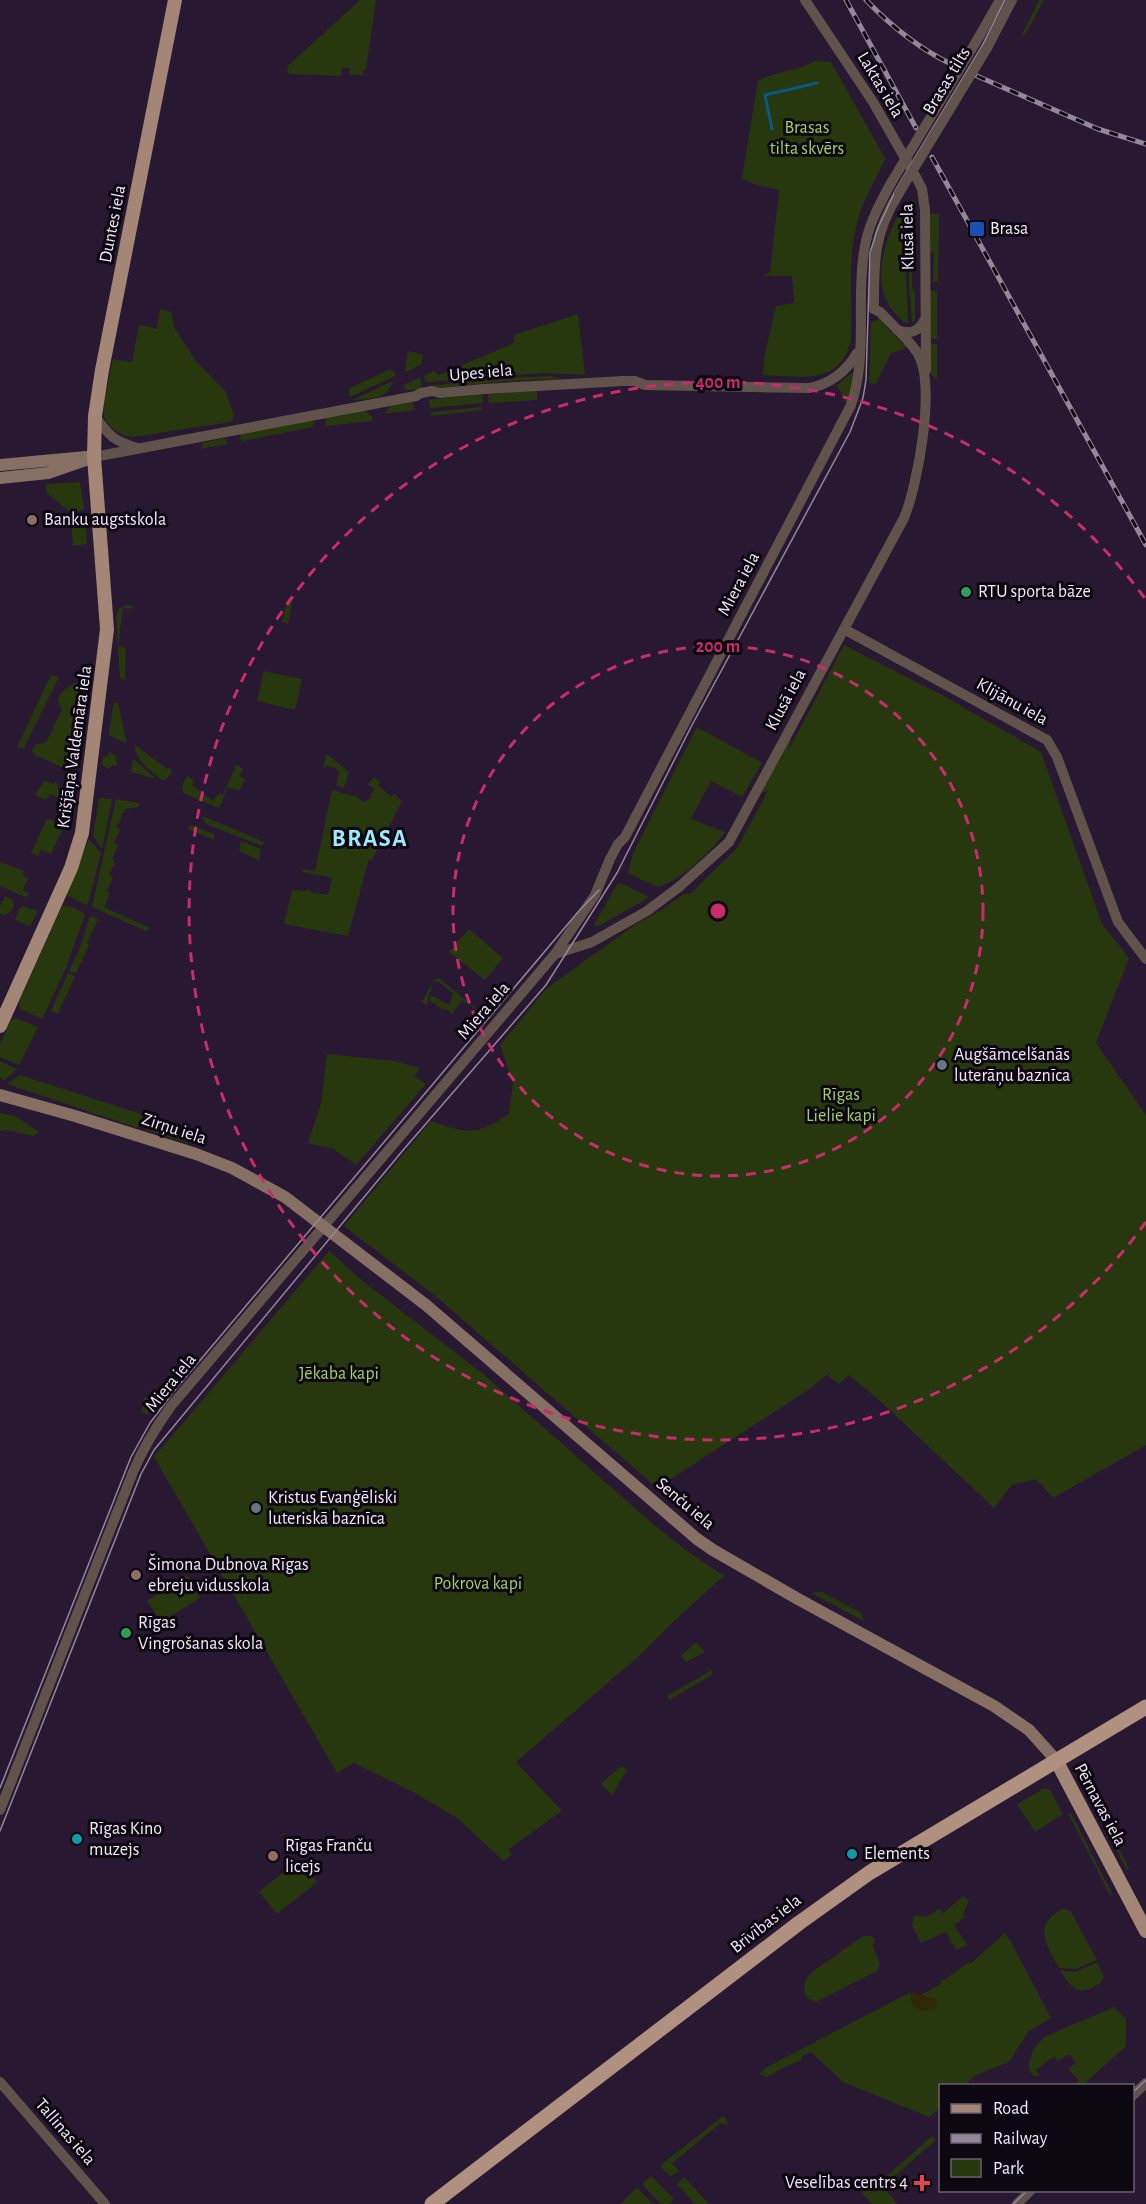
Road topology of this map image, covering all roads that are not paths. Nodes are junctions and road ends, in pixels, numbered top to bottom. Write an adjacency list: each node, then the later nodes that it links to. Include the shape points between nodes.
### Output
1 (175, 0): 13 (main road, Duntes iela)
2 (805, 0): 6 (street, Laktas iela, via 873,102)
3 (1000, 0): 5 (street, Brasas tilts, bridge)
4 (1011, 0): 7 (street, Brasas tilts, bridge, via 987,48 884,219 876,243)
5 (891, 183): 8 (street, Miera iela, via 865,243)
6 (922, 189): 9 (street, Klusā iela)
7 (874, 309): 8 (street); 10 (street, Klusā iela)
8 (860, 319): 11 (street, Miera iela)
9 (924, 321): 10 (street, via 918,331); 12 (street, Klusā iela)
10 (897, 330): 12 (street, Klusā iela, via 917,354)
11 (859, 348): 14 (street, Upes iela, via 851,364 817,387 645,385 623,381 432,391); 19 (street, Miera iela, via 854,395 838,431 618,844 595,895)
12 (924, 377): 18 (street, Klusā iela, via 922,438 911,500)
13 (95, 416): 14 (street, via 108,435); 15 (main road, Duntes iela)
14 (138, 448): 15 (street, Upes iela)
15 (94, 457): 16 (main road); 17 (main road, via 48,473); 21 (main road, Krišjāņa Valdemāra iela, via 107,629 82,833 71,868)
16 (0, 465)
17 (0, 478)
18 (844, 629): 19 (street, Klusā iela, via 729,842 647,911 592,942); 20 (street, Klijānu iela, via 1047,740 1057,757 1118,922)
19 (555, 954): 23 (street, Miera iela)
20 (1146, 959)
21 (0, 1026)
22 (0, 1095): 23 (main road, Zirņu iela, via 232,1168 285,1197)
23 (324, 1226): 25 (main road, Senču iela, via 426,1305 712,1550 994,1706 1029,1730); 26 (street, Miera iela, via 171,1406 142,1451)
24 (1146, 1707): 25 (highway, Brīvības iela)
25 (1056, 1760): 27 (main road, Pērnavas iela); 33 (highway, Brīvības iela, via 852,1884)
26 (0, 1810)
27 (1146, 1931)
28 (0, 2082): 32 (street, Tallinas iela)
29 (1146, 2083): 30 (street)
30 (1134, 2094)
31 (1029, 2192): 34 (street)
32 (105, 2204)
33 (432, 2204)
34 (1017, 2204)

